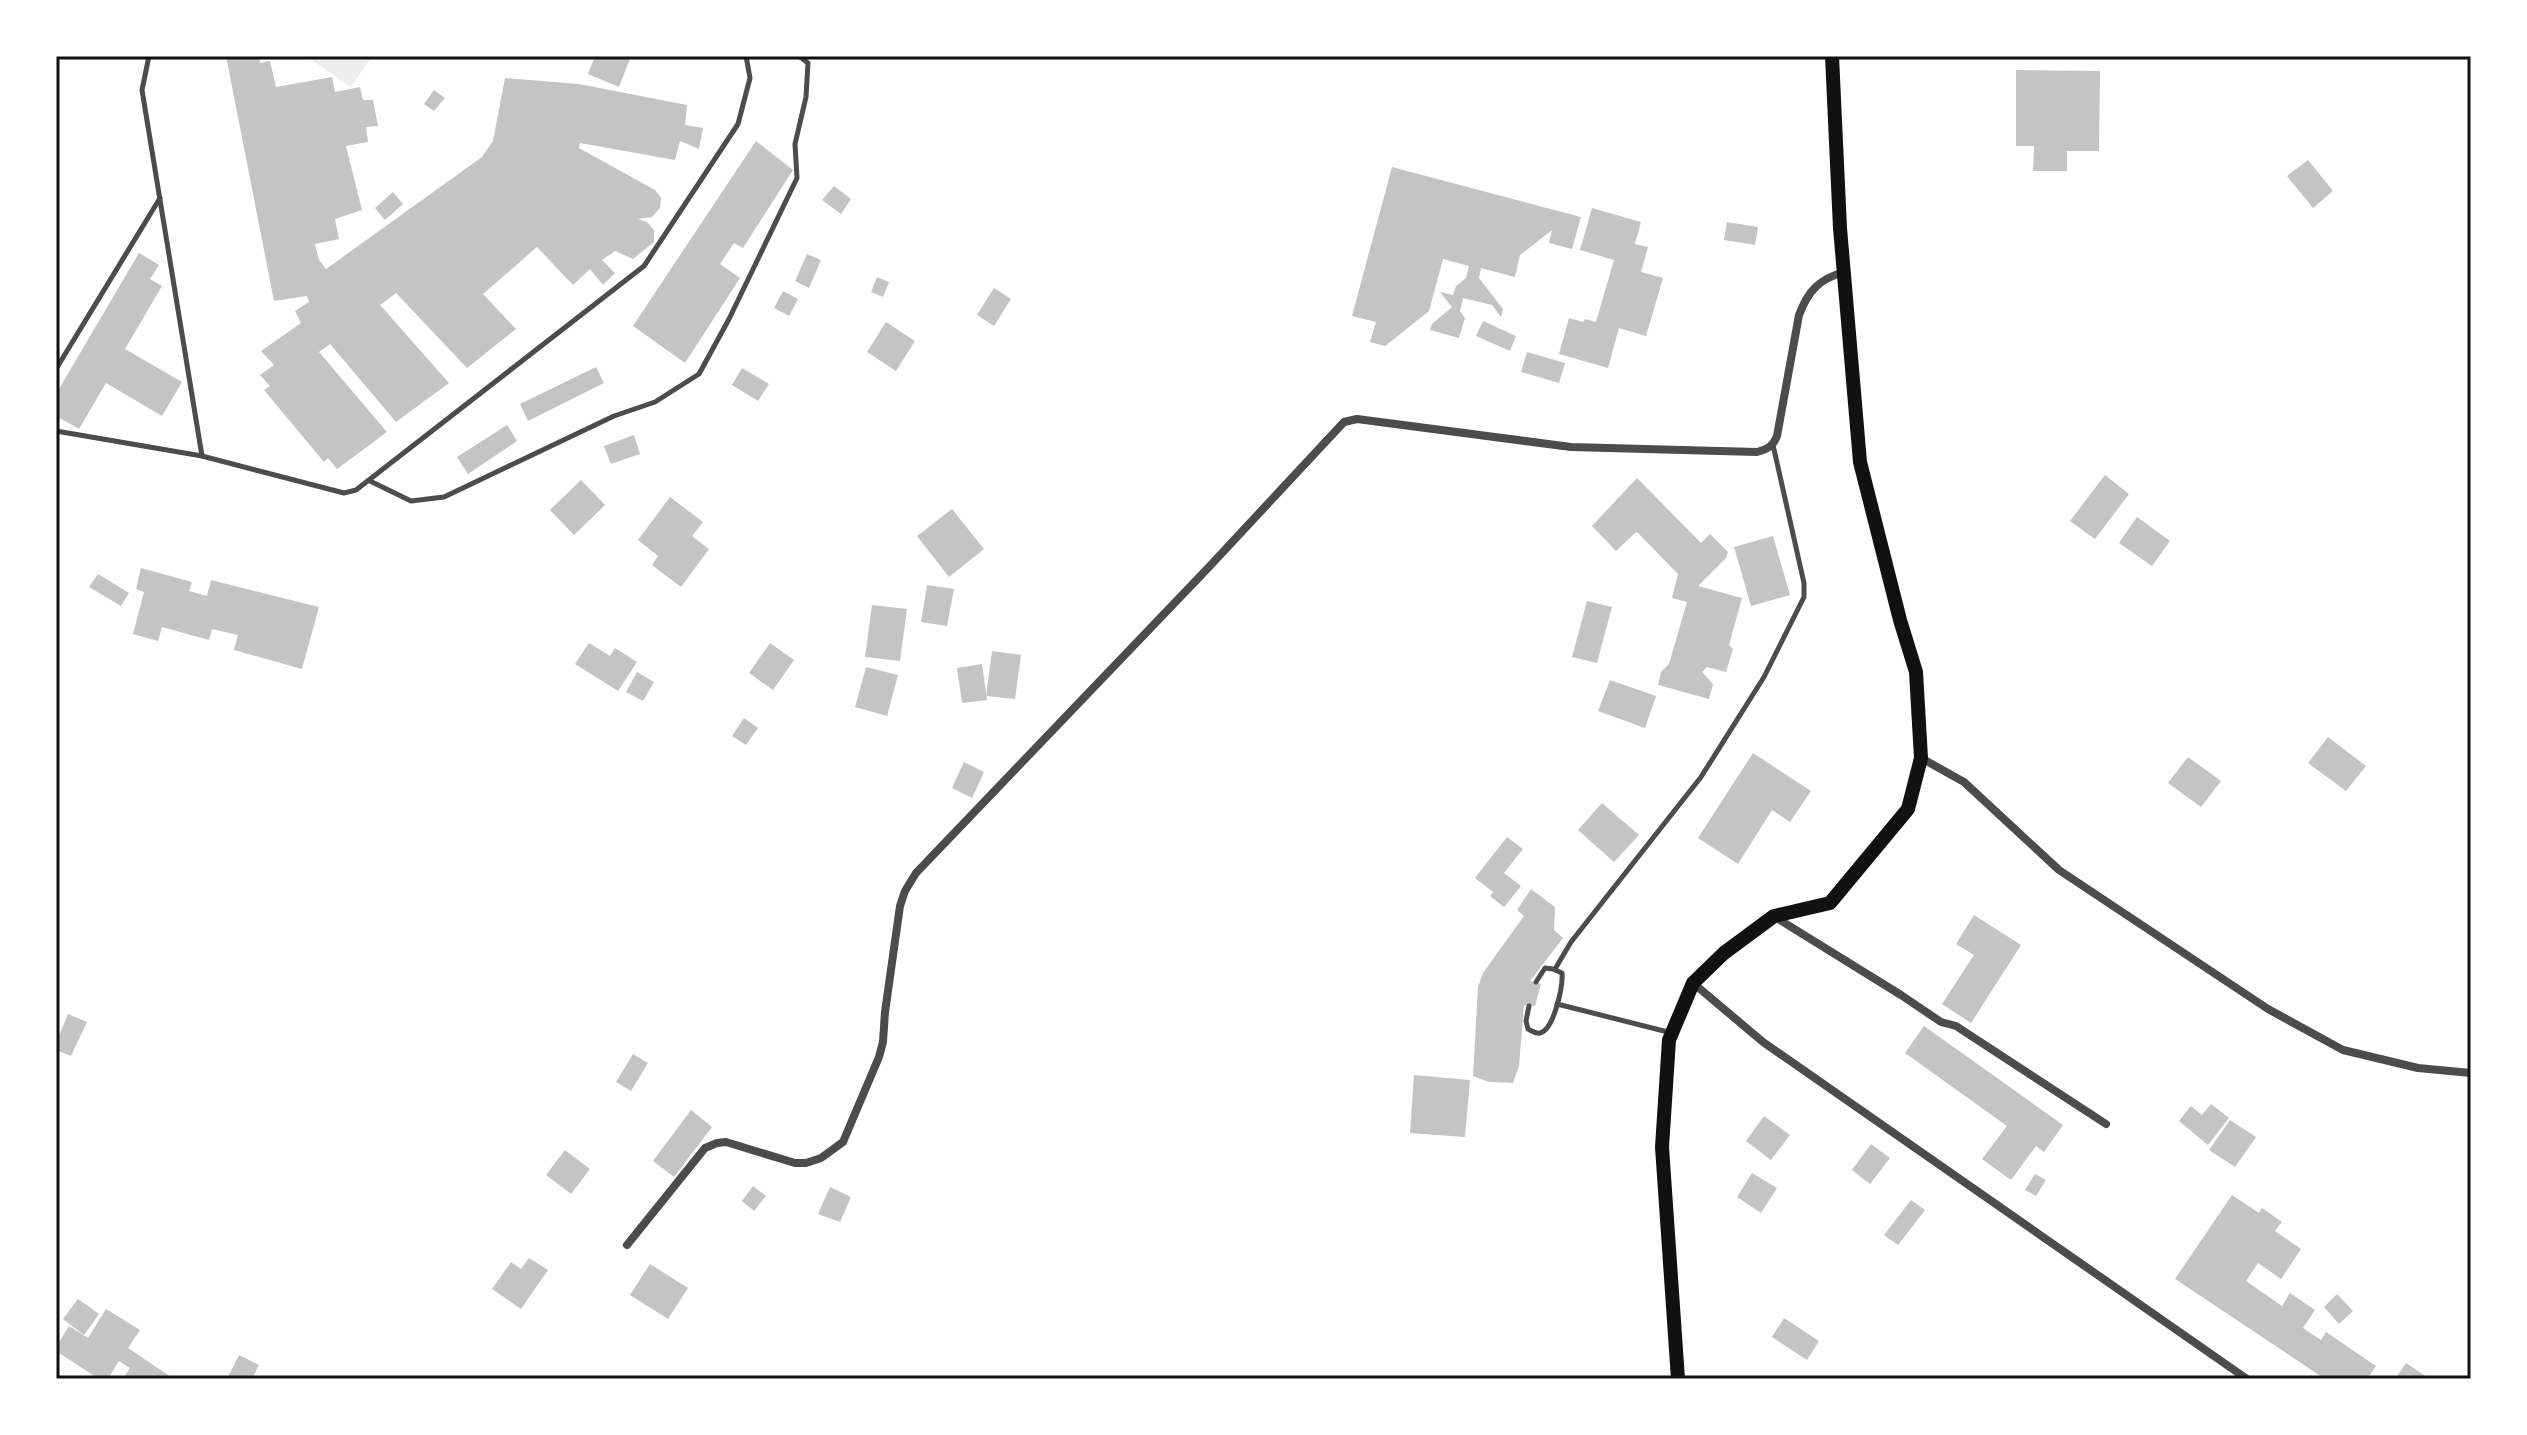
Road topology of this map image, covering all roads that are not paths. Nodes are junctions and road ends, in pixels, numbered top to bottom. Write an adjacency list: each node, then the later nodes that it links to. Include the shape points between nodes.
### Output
1 (149, 56): 5 (lane, via 142,90)
2 (746, 56): 11 (lane, via 750,78 738,124 644,266)
3 (799, 56): 11 (lane, via 808,63 795,144 797,178 699,374 655,402 614,416 444,497 411,501)
4 (1832, 56): 6 (main road)
5 (161, 197): 7 (lane); 10 (lane)
6 (1844, 272): 9 (street, via 1822,279 1805,300); 12 (main road, via 1860,462 1916,672)
7 (56, 369)
8 (56, 431): 10 (lane)
9 (1773, 445): 14 (lane, via 1804,597 1764,677 1701,777); 22 (street, via 1757,452 1571,447 1357,419 1344,422 916,873 900,906 883,1042 843,1142 806,1163 726,1142 705,1148)
10 (202, 456): 11 (lane, via 344,493)
11 (370, 481)
12 (1921, 758): 13 (main road, via 1908,809 1830,903); 20 (street, via 1964,782 2059,870 2268,1009 2343,1050 2418,1068)
13 (1774, 916): 16 (main road); 21 (street)
14 (1555, 969): 15 (lane, via 1545,968); 17 (lane, via 1562,976)
15 (1536, 982)
16 (1693, 983): 19 (main road); 24 (street, via 1763,1042)
17 (1557, 1004): 18 (lane, via 1549,1025 1537,1033 1526,1025); 19 (lane)
18 (1529, 1006)
19 (1671, 1033): 23 (main road, via 1662,1147)
20 (2471, 1073)
21 (2106, 1124)
22 (627, 1245)
23 (1678, 1379)
24 (2247, 1379)

